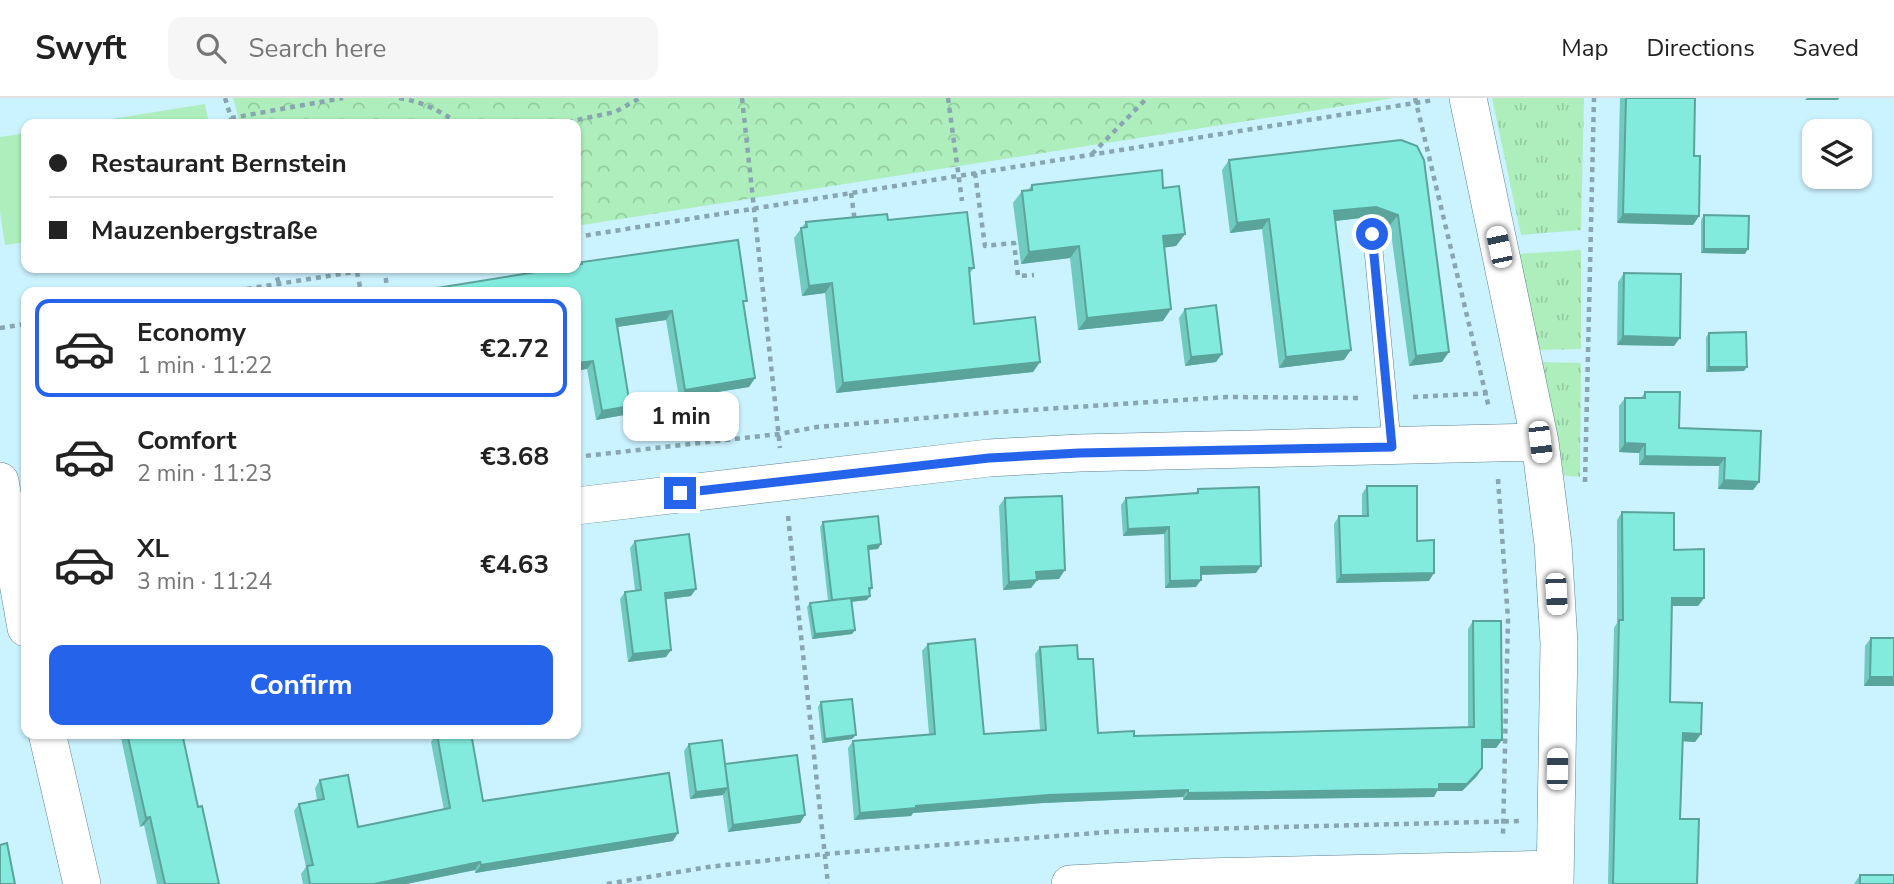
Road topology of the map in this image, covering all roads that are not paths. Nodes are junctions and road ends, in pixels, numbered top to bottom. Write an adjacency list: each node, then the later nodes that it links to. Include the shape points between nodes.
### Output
1 (1468, 98): 3 (street)
2 (1372, 234): 4 (lane)
3 (1540, 442): 4 (street); 9 (street, via 1559,643)
4 (1392, 447): 6 (street, via 989,458)
5 (0, 481): 7 (street)
6 (581, 505)
7 (21, 595)
8 (48, 739): 10 (street)
9 (1555, 876): 11 (street, via 1502,870)
10 (82, 884)
11 (1070, 884)

